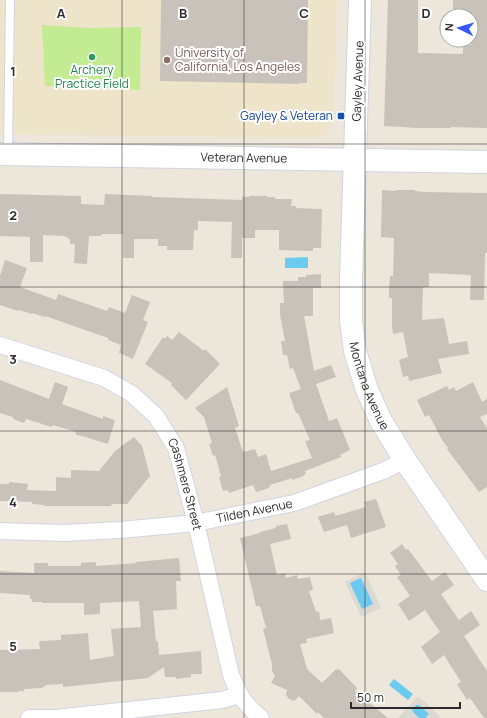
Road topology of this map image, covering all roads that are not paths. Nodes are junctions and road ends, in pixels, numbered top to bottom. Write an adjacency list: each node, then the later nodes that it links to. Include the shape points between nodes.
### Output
1 (10, 0): 3 (lane)
2 (360, 0): 4 (street, Gayley Avenue)
3 (4, 154): 4 (street, Veteran Avenue)
4 (355, 161): 5 (street, Veteran Avenue); 7 (street, Montana Avenue, via 351,321 355,351 378,415)
5 (487, 162)
6 (0, 345): 8 (street, Cashmere Street, via 104,378 132,394 156,416 176,448)
7 (405, 460): 8 (street, Tilden Avenue, via 383,471 294,503); 10 (street, Montana Avenue)
8 (196, 523): 9 (street, Tilden Avenue, via 64,533); 11 (street, Cashmere Street, via 231,675)
9 (0, 531)
10 (487, 580)
11 (239, 695): 12 (street, via 214,701 56,718); 13 (street, Cashmere Street)
12 (29, 718)
13 (261, 718)

